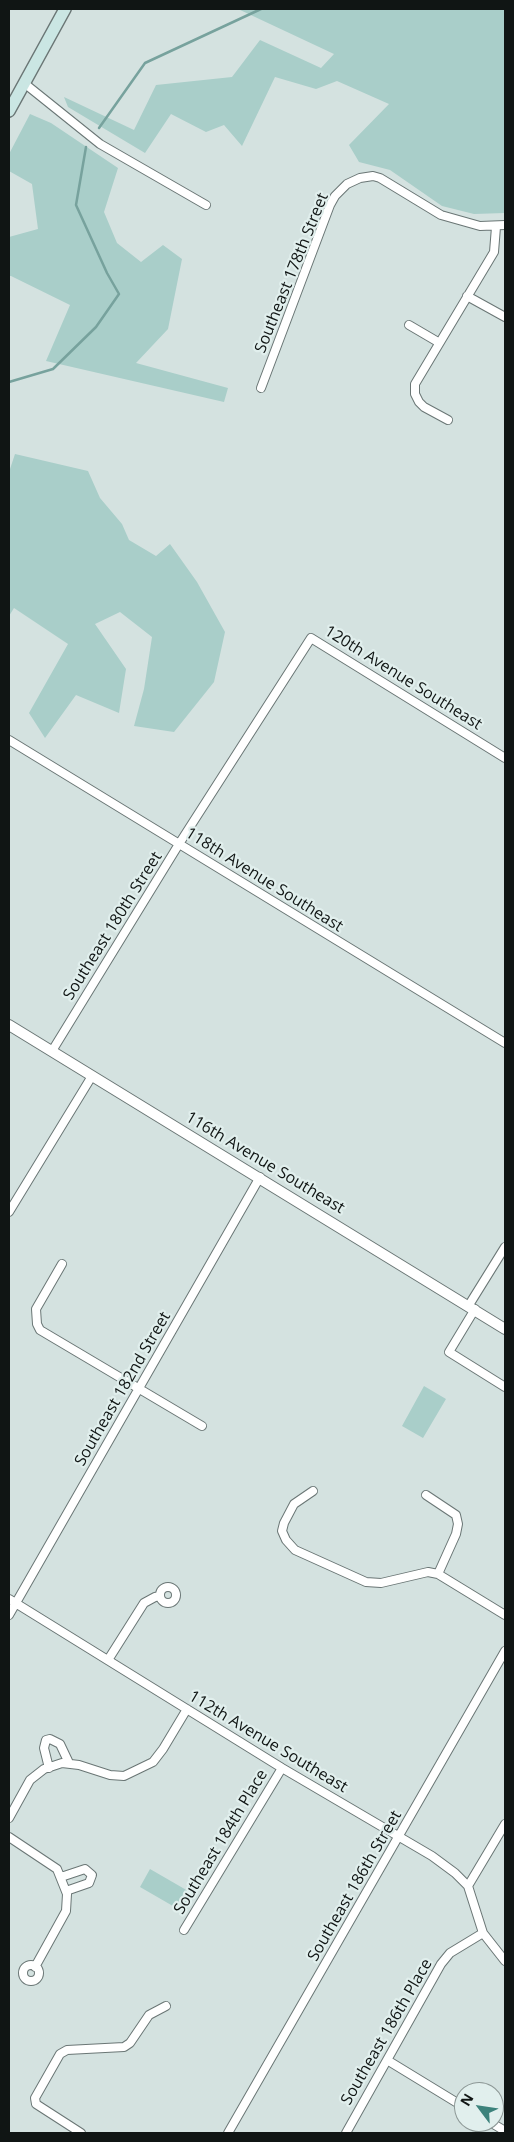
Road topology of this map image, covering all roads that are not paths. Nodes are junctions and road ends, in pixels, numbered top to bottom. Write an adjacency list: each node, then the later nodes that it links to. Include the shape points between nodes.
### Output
1 (65, 9): 2 (main road)
2 (24, 83): 3 (main road); 4 (street, via 100,144)
3 (9, 111)
4 (206, 205)
5 (505, 225): 6 (street)
6 (496, 226): 7 (street, via 494,252); 11 (street, Southeast 178th Street, via 473,224 441,215 373,176 360,178 341,189 330,205)
7 (467, 296): 8 (street); 10 (street)
8 (505, 317)
9 (408, 325): 10 (street)
10 (438, 342): 12 (street, via 415,384 415,394 424,408)
11 (262, 388)
12 (448, 420)
13 (311, 638): 15 (street, 120th Avenue Southeast); 16 (street, Southeast 180th Street)
14 (9, 740): 16 (street, 118th Avenue Southeast)
15 (505, 758)
16 (179, 844): 18 (street, 118th Avenue Southeast); 19 (street, Southeast 180th Street)
17 (9, 1025): 19 (street, 116th Avenue Southeast)
18 (505, 1044)
19 (52, 1051): 20 (street, 116th Avenue Southeast)
20 (92, 1076): 21 (street, 116th Avenue Southeast); 22 (street)
21 (260, 1178): 25 (street, 116th Avenue Southeast); 28 (street, Southeast 182nd Street)
22 (9, 1212)
23 (505, 1247): 25 (street)
24 (62, 1264): 28 (street, via 36,1309 40,1330)
25 (472, 1307): 26 (street, 116th Avenue Southeast); 27 (street, via 449,1352)
26 (505, 1329)
27 (505, 1387)
28 (139, 1390): 29 (street); 34 (street, Southeast 182nd Street)
29 (202, 1426)
30 (312, 1491): 32 (street, via 294,1504 284,1523 282,1530 294,1550 366,1582 381,1583 428,1572)
31 (426, 1495): 32 (street, via 456,1515 458,1524)
32 (438, 1574): 36 (street)
33 (160, 1596): 38 (street, via 144,1603)
34 (12, 1601): 35 (street, Southeast 182nd Street); 38 (street, 112th Avenue Southeast)
35 (9, 1615)
36 (505, 1615)
37 (505, 1652): 46 (street, Southeast 186th Street)
38 (108, 1660): 39 (street, 112th Avenue Southeast)
39 (186, 1709): 40 (street, via 163,1750 153,1762 137,1771 124,1776 110,1775); 42 (street, 112th Avenue Southeast)
40 (69, 1763): 41 (street); 41 (street, via 60,1744 50,1738 44,1748)
41 (49, 1768): 43 (street, via 30,1780)
42 (282, 1768): 46 (street, 112th Avenue Southeast); 50 (street, Southeast 184th Place)
43 (9, 1818)
44 (505, 1824): 48 (street)
45 (9, 1837): 47 (street, via 49,1862)
46 (399, 1837): 48 (street, 112th Avenue Southeast, via 432,1856); 58 (street, Southeast 186th Street)
47 (62, 1879): 49 (street); 49 (street, via 85,1870 92,1875 89,1883)
48 (468, 1886): 51 (street, 112th Avenue Southeast)
49 (66, 1891): 53 (street, via 66,1911)
50 (184, 1930)
51 (483, 1933): 52 (street); 55 (street, Southeast 186th Place, via 450,1953 441,1964)
52 (505, 1961)
53 (34, 1967)
54 (166, 2006): 57 (street, via 149,2015 124,2047 66,2050 60,2054 35,2098 36,2104)
55 (386, 2060): 56 (street); 59 (street, Southeast 186th Place)
56 (454, 2101)
57 (79, 2133)
58 (228, 2133)
59 (346, 2133)

